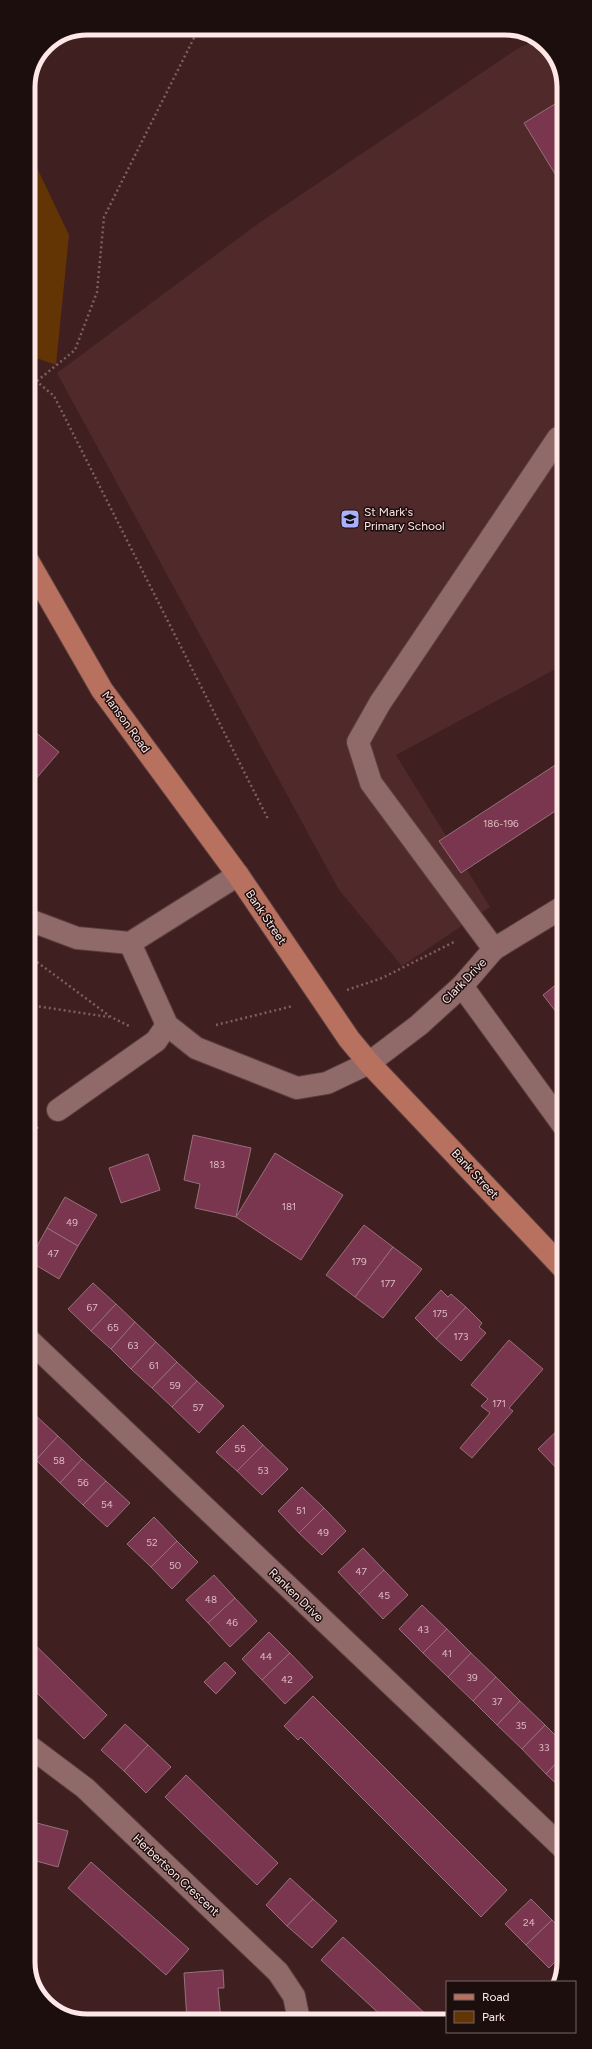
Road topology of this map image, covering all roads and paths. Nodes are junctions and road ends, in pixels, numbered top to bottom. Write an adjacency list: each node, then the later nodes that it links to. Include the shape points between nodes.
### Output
1 (195, 35): 2 (path, via 104,217 97,292 75,350)
2 (37, 381): 5 (path, via 54,396)
3 (557, 439): 10 (street, via 380,703 358,742 371,783)
4 (35, 573): 6 (main road, Manson Road, via 102,690)
5 (268, 819)
6 (238, 875): 9 (street); 16 (main road, Bank Street, via 349,1039)
7 (557, 911): 10 (street, Clark Drive)
8 (35, 923): 9 (street, via 77,938)
9 (130, 943): 15 (street)
10 (494, 949): 12 (street, Clark Drive)
11 (35, 961): 14 (path)
12 (462, 986): 16 (street, Clark Drive, via 419,1025); 18 (street)
13 (35, 1006): 14 (path)
14 (111, 1017): 15 (path)
15 (161, 1033): 16 (street, via 297,1088 327,1083); 17 (street)
16 (369, 1063): 19 (main road, Bank Street)
17 (58, 1110)
18 (557, 1115)
19 (557, 1262)
20 (35, 1346): 22 (street, Ranken Drive)
21 (35, 1750): 23 (street, Herbertson Crescent, via 85,1788 278,1972 294,1996)
22 (557, 1842)
23 (298, 2014)

